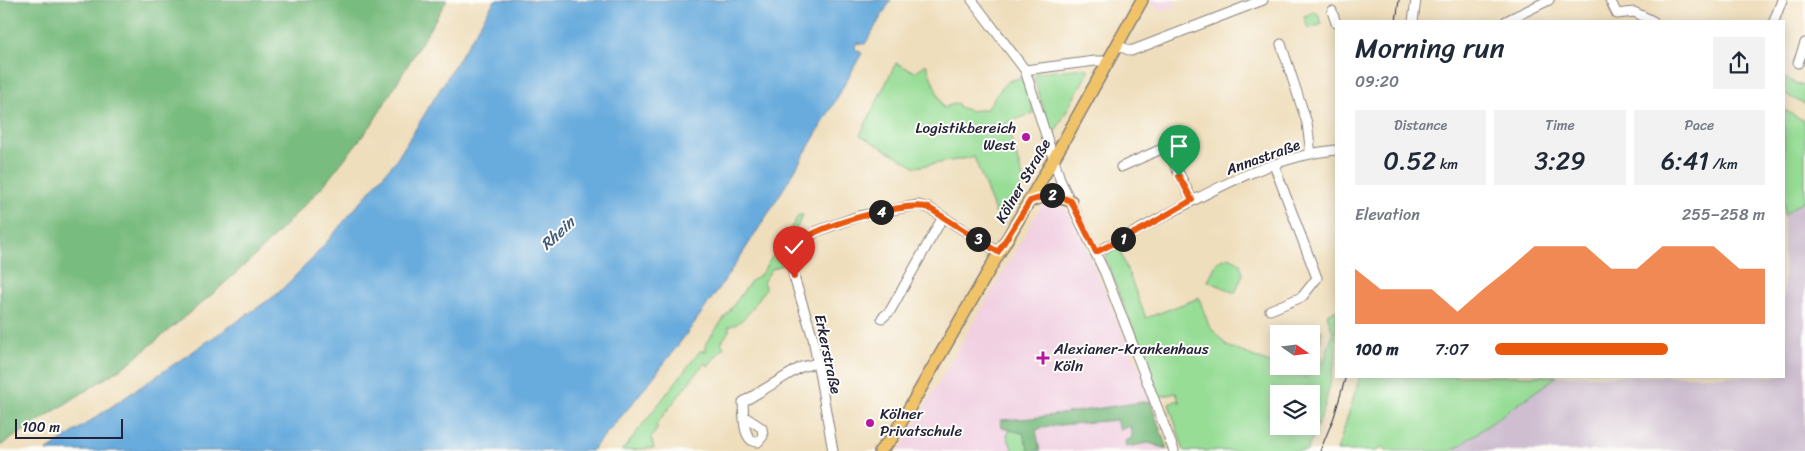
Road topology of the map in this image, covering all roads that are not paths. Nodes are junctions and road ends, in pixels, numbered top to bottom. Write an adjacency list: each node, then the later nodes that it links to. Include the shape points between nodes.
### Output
1 (972, 0): 20 (street)
2 (1142, 0): 17 (main road, Kölner Straße)
3 (1263, 0): 17 (street, via 1131,51)
4 (1416, 0): 11 (street)
5 (1549, 0): 12 (street)
6 (1610, 0): 9 (street)
7 (1782, 0): 14 (street)
8 (1332, 11): 10 (street)
9 (1619, 17): 13 (street, via 1634,12)
10 (1335, 20)
11 (1413, 20)
12 (1508, 20)
13 (1651, 20)
14 (1774, 20)
15 (1805, 43): 19 (street)
16 (1281, 44): 24 (street, via 1307,124)
17 (1117, 45): 18 (main road, Kölner Straße)
18 (1108, 61): 20 (street); 25 (main road, Kölner Straße)
19 (1798, 64)
20 (1025, 70): 25 (street)
21 (1176, 143): 22 (street)
22 (1166, 147): 27 (street); 28 (street)
23 (1335, 150): 24 (street, Annastraße)
24 (1311, 154): 26 (street, Annastraße)
25 (1053, 160): 29 (main road, Kölner Straße); 30 (street)
26 (1274, 165): 28 (street, Annastraße); 34 (street, via 1317,278 1302,297)
27 (1121, 167)
28 (1192, 200): 33 (street, Annastraße)
29 (1030, 201): 30 (main road, via 1048,195); 32 (main road, Kölner Straße)
30 (1071, 201): 33 (street)
31 (943, 217): 32 (street, Erkerstraße); 35 (street, via 890,311); 36 (street, Erkerstraße, via 918,205 859,216 815,232 804,240 796,250 792,264)
32 (998, 252): 39 (main road, Kölner Straße, via 892,438)
33 (1096, 252): 40 (street)
34 (1270, 310)
35 (882, 318)
36 (818, 363): 37 (street, via 801,367 743,402); 38 (street, Erkerstraße)
37 (745, 417)
38 (833, 451)
39 (880, 451)
40 (1174, 451)

